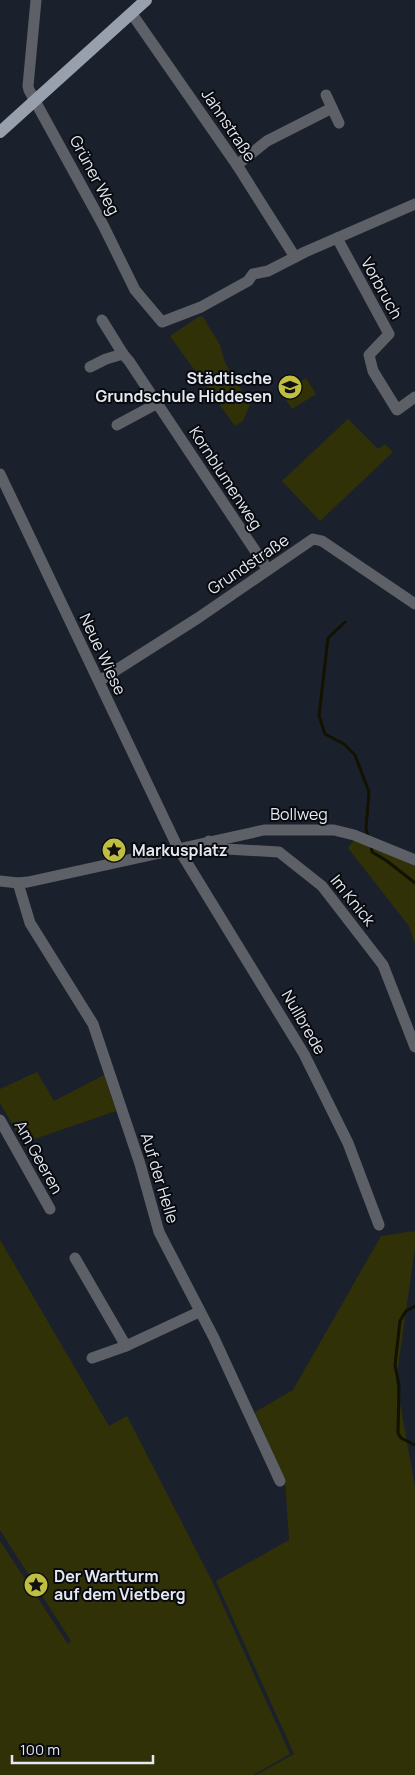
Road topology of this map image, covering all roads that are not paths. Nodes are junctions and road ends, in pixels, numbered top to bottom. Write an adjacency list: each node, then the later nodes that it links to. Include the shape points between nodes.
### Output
1 (36, 0): 5 (street, Grüner Weg, via 28,86)
2 (146, 0): 3 (main road)
3 (132, 14): 5 (main road); 9 (street, Jahnstraße)
4 (326, 95): 6 (street)
5 (36, 100): 8 (main road); 12 (street, Grüner Weg, via 135,290 162,322 194,310 248,281 253,274 268,271)
6 (332, 108): 7 (street); 9 (street, via 268,141)
7 (339, 123)
8 (0, 132)
9 (237, 165): 12 (street, Jahnstraße)
10 (415, 204): 11 (street)
11 (337, 238): 12 (street); 16 (street, Vorbruch, via 389,334 369,355 373,371 397,410)
12 (295, 257)
13 (102, 320): 14 (street, Kornblumenweg)
14 (123, 354): 15 (street); 17 (street, Kornblumenweg)
15 (90, 367)
16 (415, 397)
17 (158, 403): 18 (street); 20 (street, Kornblumenweg)
18 (117, 425)
19 (0, 474): 22 (street, Neue Wiese)
20 (268, 570): 21 (street, Grundstraße, via 313,539 322,541); 22 (street, Grundstraße)
21 (415, 604)
22 (99, 681): 24 (street, Neue Wiese)
23 (209, 841): 24 (street, Bollweg); 25 (street, Bollweg, via 264,830 328,830 354,835); 28 (street, Im Knick, via 212,846 226,849 279,852 322,886 383,965)
24 (178, 848): 27 (street, Bollweg); 31 (street, Nullbrede, via 304,1054 348,1143)
25 (415, 860)
26 (0, 880): 27 (street)
27 (18, 883): 33 (street, Auf der Helle, via 30,923 93,1024 160,1232)
28 (415, 1048)
29 (0, 1120): 30 (street, Am Geeren)
30 (50, 1209)
31 (379, 1224)
32 (75, 1258): 34 (street)
33 (199, 1312): 34 (street); 36 (street, Auf der Helle)
34 (126, 1346): 35 (street)
35 (92, 1358)
36 (280, 1481)

